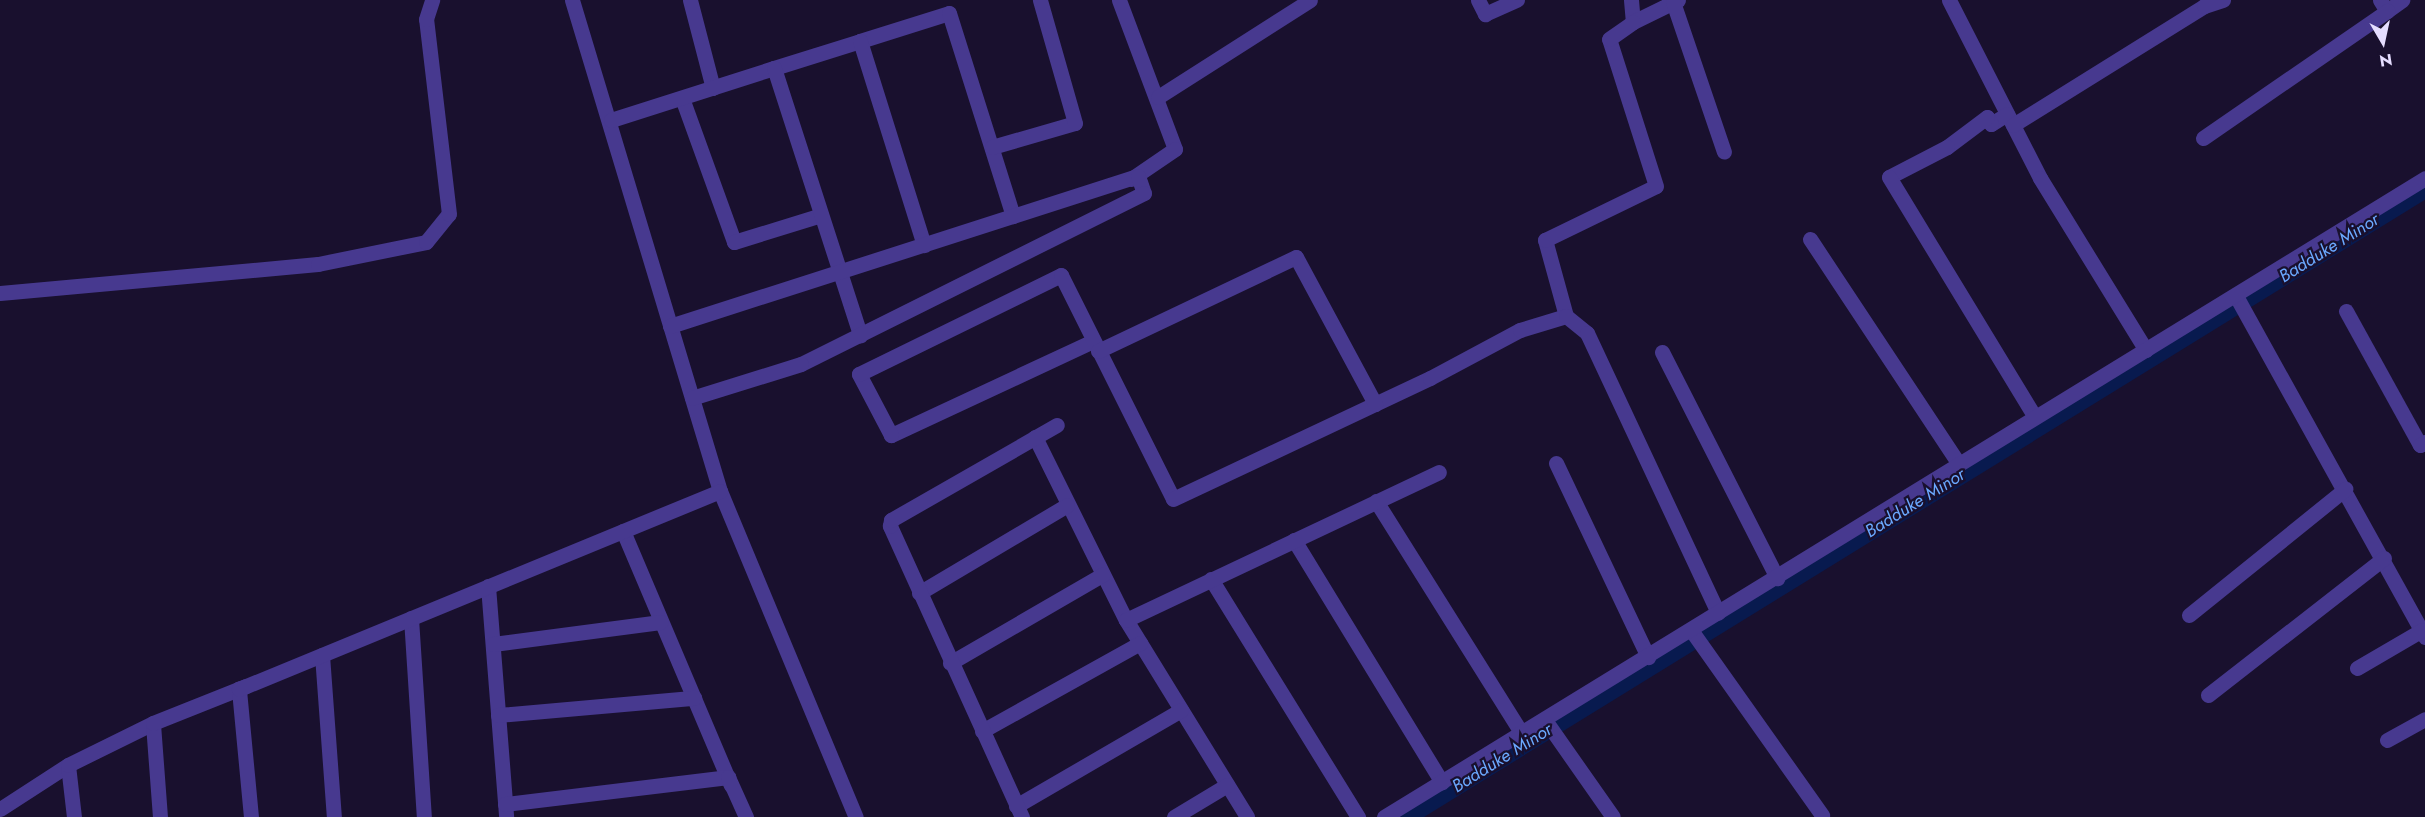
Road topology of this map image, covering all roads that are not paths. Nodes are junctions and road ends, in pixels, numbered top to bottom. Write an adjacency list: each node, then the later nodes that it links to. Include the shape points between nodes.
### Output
1 (432, 0): 34 (street, via 426,19 449,214 426,242 318,264)
2 (572, 0): 23 (street)
3 (690, 0): 19 (street)
4 (1040, 0): 25 (street, via 1075,123)
5 (1119, 0): 20 (street)
6 (1310, 0): 20 (street)
7 (1478, 0): 8 (street, via 1485,14)
8 (1517, 0)
9 (1630, 0): 16 (street)
10 (1949, 0): 22 (street)
11 (2223, 0): 22 (street, via 2204,6)
12 (2402, 0): 14 (street)
13 (1676, 1): 16 (street); 26 (street)
14 (2383, 5): 24 (street)
15 (947, 7): 17 (street); 25 (street)
16 (1633, 22): 37 (street, via 1609,39 1656,186 1545,240)
17 (860, 41): 18 (street); 32 (street)
18 (774, 68): 19 (street); 29 (street)
19 (713, 88): 21 (street)
20 (1158, 97): 28 (street, via 1175,149)
21 (682, 98): 23 (street); 29 (street, via 734,242)
22 (2010, 119): 41 (street, via 2040,178); 45 (street, via 1991,124 1987,117 1947,147 1889,177)
23 (611, 120): 38 (street, via 610,133)
24 (2203, 138)
25 (992, 147): 30 (street)
26 (1724, 152)
27 (2425, 178): 35 (street)
28 (1131, 179): 30 (street); 39 (street, via 1138,176 1144,193)
29 (821, 215): 33 (street)
30 (1013, 216): 32 (street)
31 (1810, 239): 50 (street)
32 (924, 244): 33 (street)
33 (840, 272): 38 (street); 39 (street)
34 (0, 293)
35 (2236, 296): 41 (street); 52 (street)
36 (2346, 311): 48 (street)
37 (1566, 316): 44 (street, via 1520,330); 64 (street, via 1587,333)
38 (669, 326): 43 (street)
39 (860, 335): 43 (street, via 801,364)
40 (1096, 346): 40 (street, via 1061,275 859,374 891,435); 44 (street, via 1296,257); 44 (street, via 1173,499)
41 (2146, 350): 45 (street)
42 (1662, 352): 60 (street)
43 (692, 398): 53 (street)
44 (1375, 404)
45 (2034, 417): 50 (street)
46 (1057, 425): 47 (street)
47 (1035, 437): 55 (street); 63 (street, via 891,520 891,534)
48 (2423, 448)
49 (1556, 463): 74 (street)
50 (1959, 464): 60 (street)
51 (1439, 472): 54 (street)
52 (2345, 489): 58 (street); 65 (street)
53 (720, 491): 56 (street); 102 (street)
54 (1376, 501): 57 (street); 86 (street)
55 (1067, 505): 59 (street); 63 (street)
56 (623, 531): 62 (street); 68 (street)
57 (1294, 540): 61 (street); 89 (street)
58 (2384, 558): 70 (street); 78 (street)
59 (1102, 575): 67 (street); 75 (street)
60 (1777, 578): 64 (street)
61 (1211, 579): 67 (street); 105 (street)
62 (488, 586): 66 (street); 72 (street)
63 (919, 593): 75 (street)
64 (1719, 613): 69 (street)
65 (2189, 615)
66 (411, 618): 73 (street); 100 (street)
67 (1126, 620): 71 (street)
68 (661, 621): 72 (street); 79 (street)
69 (1691, 630): 74 (street); 95 (street)
70 (2423, 633): 76 (street)
71 (1140, 643): 80 (street); 85 (street)
72 (493, 644): 81 (street)
73 (322, 655): 77 (street); 99 (street)
74 (1648, 657): 83 (street)
75 (950, 663): 85 (street)
76 (2357, 668)
77 (246, 686): 84 (street); 98 (street, via 239,689)
78 (2208, 695)
79 (694, 698): 81 (street); 90 (street)
80 (1181, 710): 91 (street); 94 (street)
81 (498, 715): 93 (street)
82 (2425, 719): 87 (street)
83 (1545, 720): 86 (street); 107 (street)
84 (153, 723): 88 (street); 97 (street)
85 (982, 731): 94 (street)
86 (1522, 734): 89 (street)
87 (2387, 740)
88 (68, 765): 92 (street); 96 (street)
89 (1442, 782): 106 (street)
90 (731, 785): 93 (street, via 728,777); 101 (street)
91 (1227, 785): 103 (street); 104 (street)
92 (0, 809)
93 (505, 810)
94 (1019, 812)
95 (1822, 815)
96 (74, 817)
97 (160, 817)
98 (251, 817)
99 (334, 817)
100 (424, 817)
101 (747, 817)
102 (856, 817)
103 (1174, 817)
104 (1247, 817)
105 (1358, 817)
106 (1384, 817)
107 (1613, 817)

